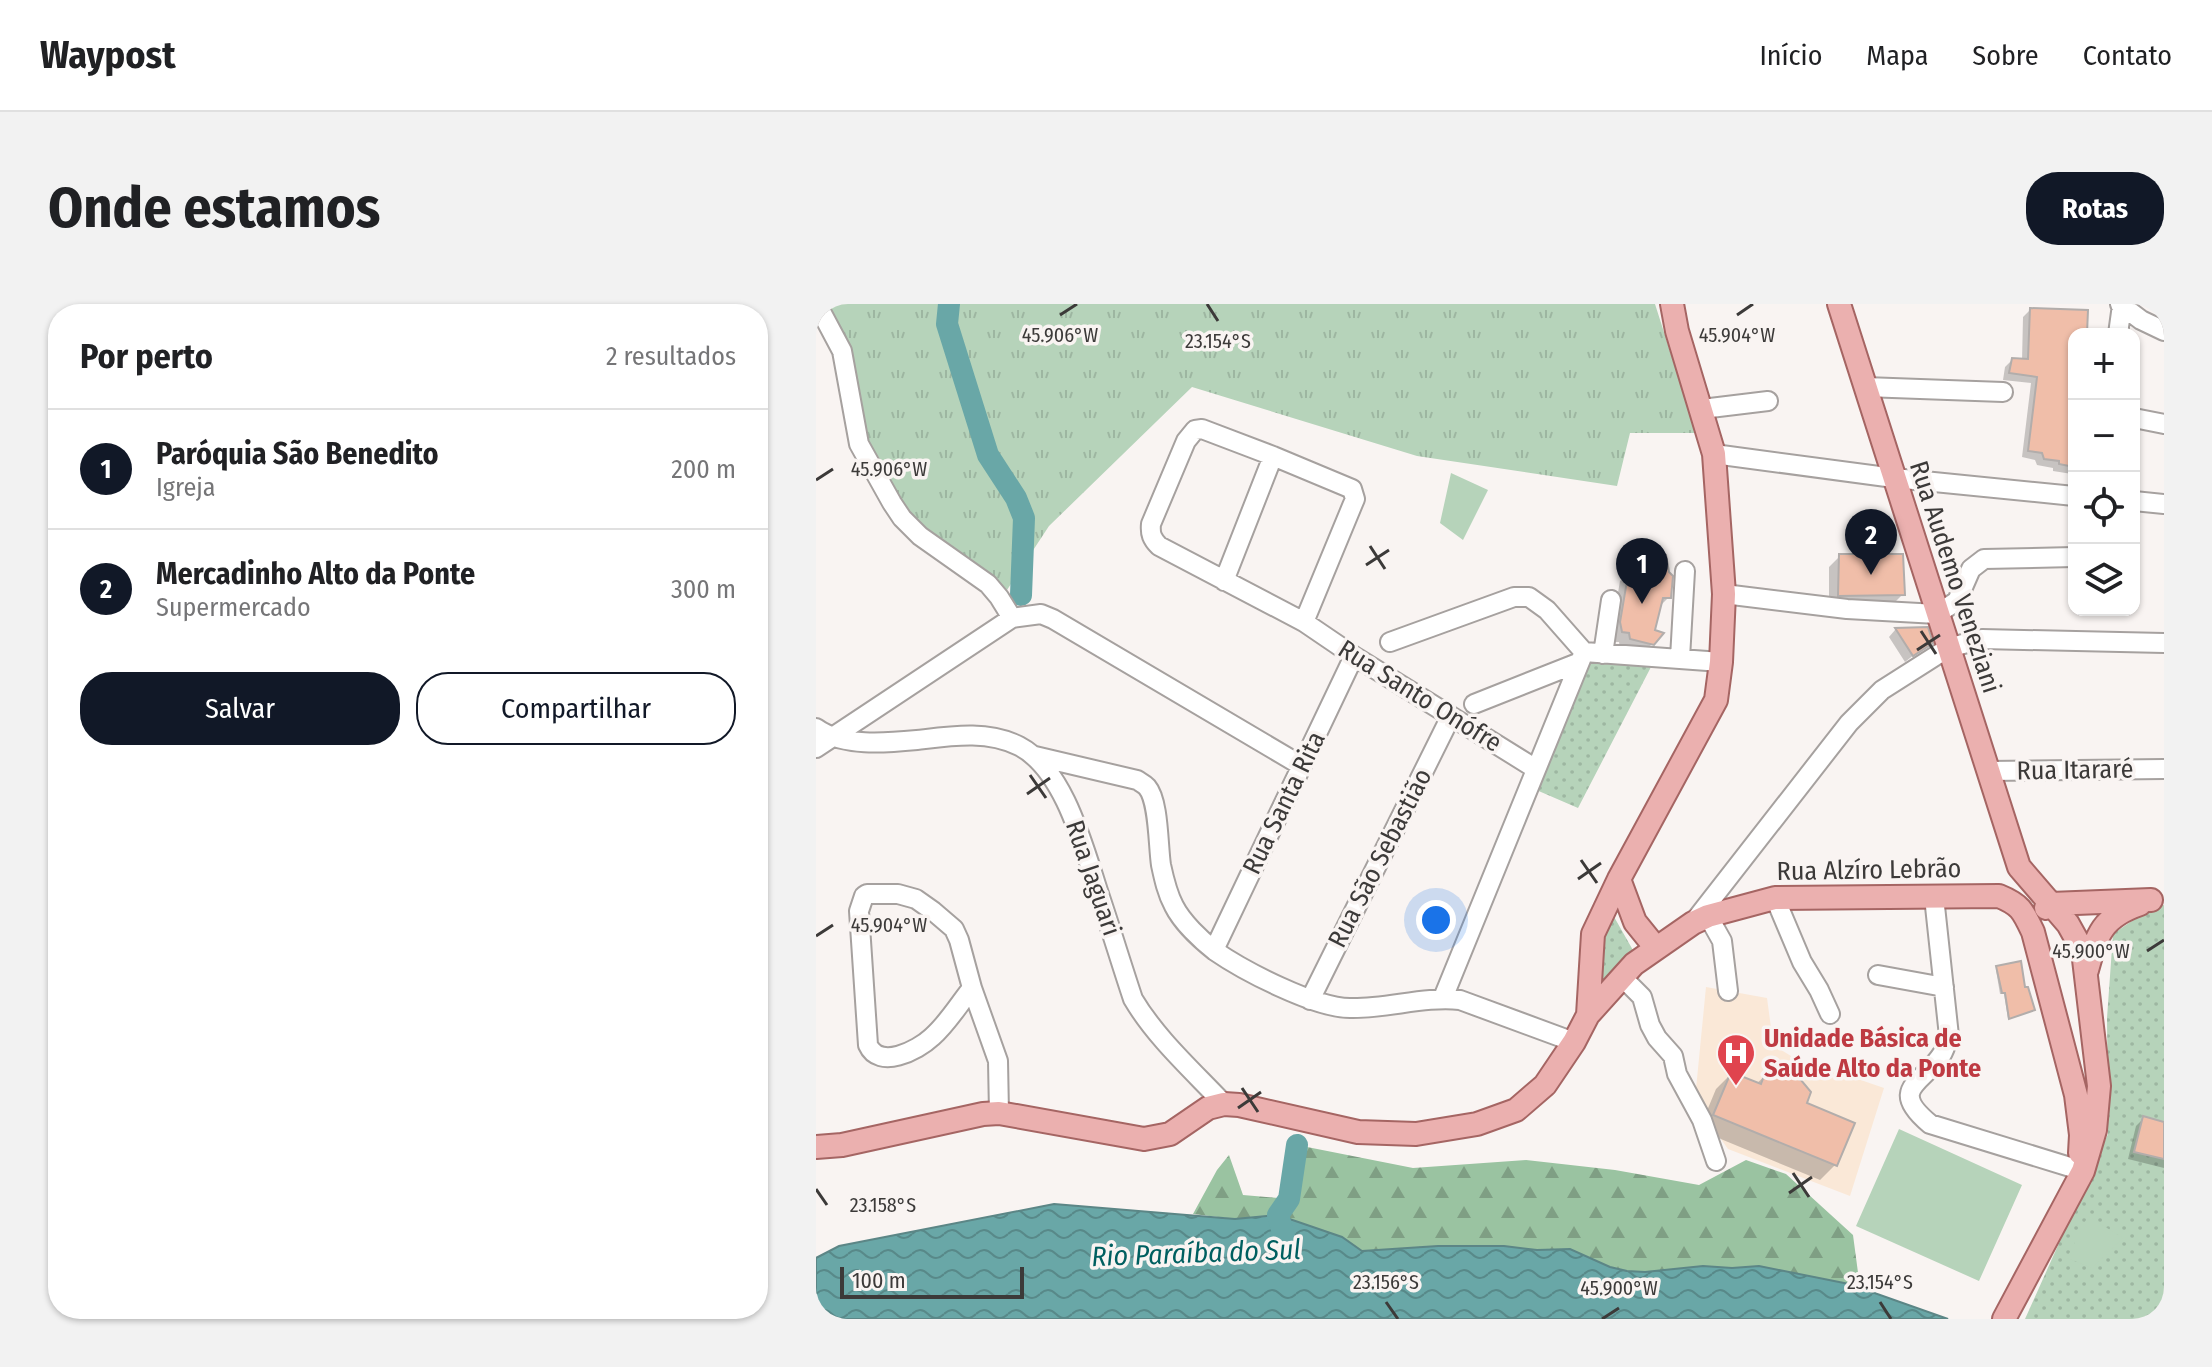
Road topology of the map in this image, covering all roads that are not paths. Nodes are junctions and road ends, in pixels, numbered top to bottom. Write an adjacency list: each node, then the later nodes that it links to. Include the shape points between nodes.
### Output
1 (817, 304): 25 (street, via 842,351 859,444 892,503 920,536 988,584)
2 (1839, 304): 7 (main road, Rua Audemo Veneziani)
3 (2121, 304): 5 (street); 6 (street)
4 (1675, 310): 10 (main road)
5 (2119, 328)
6 (2164, 331)
7 (1865, 387): 8 (street); 15 (main road, Rua Audemo Veneziani)
8 (2003, 392)
9 (1768, 401): 10 (street)
10 (1702, 409): 13 (main road)
11 (2140, 419): 12 (street)
12 (2164, 424)
13 (1714, 454): 15 (street); 22 (main road)
14 (1273, 456): 21 (street); 21 (street, Rua Santo Onófre, via 1195,430 1151,524 1159,546); 26 (street, via 1354,493)
15 (1894, 478): 16 (street); 24 (main road, Rua Audemo Veneziani)
16 (2068, 495)
17 (2140, 502): 18 (street)
18 (2164, 504)
19 (2068, 557): 24 (street, via 1984,559 1971,569 1957,601)
20 (1685, 571): 33 (street)
21 (1224, 581): 26 (street, Rua Santo Onófre)
22 (1724, 594): 24 (street); 34 (main road)
23 (1611, 600): 30 (street)
24 (1937, 614): 29 (main road, Rua Audemo Veneziani)
25 (1012, 618): 37 (street); 40 (street, via 1041,614 1053,619)
26 (1304, 622): 31 (street, Rua Santo Onófre)
27 (1390, 642): 32 (street, via 1514,597 1529,597 1547,610)
28 (2164, 643): 29 (street, via 1982,639)
29 (1948, 648): 43 (main road, Rua Audemo Veneziani); 51 (street, via 1882,690 1849,723)
30 (1603, 654): 32 (street); 33 (street)
31 (1354, 656): 36 (street, Rua Santo Onófre); 40 (street, Rua Santa Rita)
32 (1582, 657): 35 (street); 41 (street)
33 (1680, 658): 34 (street)
34 (1721, 662): 45 (main road, via 1716,700)
35 (1474, 704)
36 (1451, 716): 41 (street, Rua Santo Onófre); 63 (street, Rua São Sebastião)
37 (824, 732): 38 (street); 39 (street, Rua Jaguari, via 859,741 900,742 976,735 1017,745)
38 (816, 748)
39 (1035, 756): 54 (street, via 1137,780 1147,787 1164,881 1174,907); 67 (street, Rua Jaguari, via 1074,818 1133,999)
40 (1302, 766): 54 (street, Rua Santa Rita)
41 (1536, 769): 62 (street)
42 (2164, 769): 43 (street, Rua Itararé)
43 (1987, 771): 44 (main road, Rua Audemo Veneziani)
44 (2019, 867): 46 (main road, via 2015,887); 50 (main road, Rua Audemo Veneziani)
45 (1619, 879): 53 (main road, via 1635,922); 65 (main road, via 1593,934)
46 (1999, 896): 47 (main road, Rua Alzíro Lebrão); 52 (main road, Rua Audemo Veneziani, via 2017,904)
47 (1934, 897): 48 (main road, Rua Alzíro Lebrão); 59 (street)
48 (1775, 898): 51 (main road, Rua Alzíro Lebrão); 64 (street)
49 (2158, 899): 50 (main road); 58 (main road, via 2112,917 2100,930)
50 (2051, 904): 52 (main road, via 2040,913); 58 (main road, Rua Audemo Veneziani, via 2077,938)
51 (1701, 919): 53 (main road, Rua Alzíro Lebrão); 61 (street, via 1722,941)
52 (2033, 932): 55 (main road, Rua Audemo Veneziani)
53 (1656, 948): 57 (main road, Rua Alzíro Lebrão)
54 (1214, 950): 63 (street)
55 (2044, 974): 58 (main road, via 2062,991); 71 (main road, Rua Audemo Veneziani, via 2076,1095)
56 (1878, 975): 59 (street)
57 (1622, 977): 65 (main road, Rua Alzíro Lebrão); 70 (street, via 1642,997 1650,1025 1673,1056)
58 (2087, 978): 71 (main road, Rua Audemo Veneziani, via 2099,1086 2095,1130)
59 (1944, 987): 71 (street, via 1949,1036 1943,1054 1910,1090 1918,1114 1930,1124)
60 (972, 988): 60 (street, via 959,940 944,919 916,899 864,896 859,911 868,1045 876,1057 900,1054 931,1039); 68 (street, via 998,1061)
61 (1728, 991)
62 (1443, 998): 63 (street, via 1347,1008); 66 (street)
63 (1310, 1000)
64 (1830, 1014)
65 (1588, 1015): 66 (main road)
66 (1574, 1042): 67 (main road, via 1545,1085 1516,1110 1477,1124 1416,1134 1358,1132)
67 (1224, 1104): 68 (main road, via 1208,1108 1170,1134 1144,1139)
68 (999, 1113): 69 (main road)
69 (816, 1147)
70 (1716, 1161)
71 (2080, 1173): 72 (main road, Rua Audemo Veneziani)
72 (2007, 1313)

